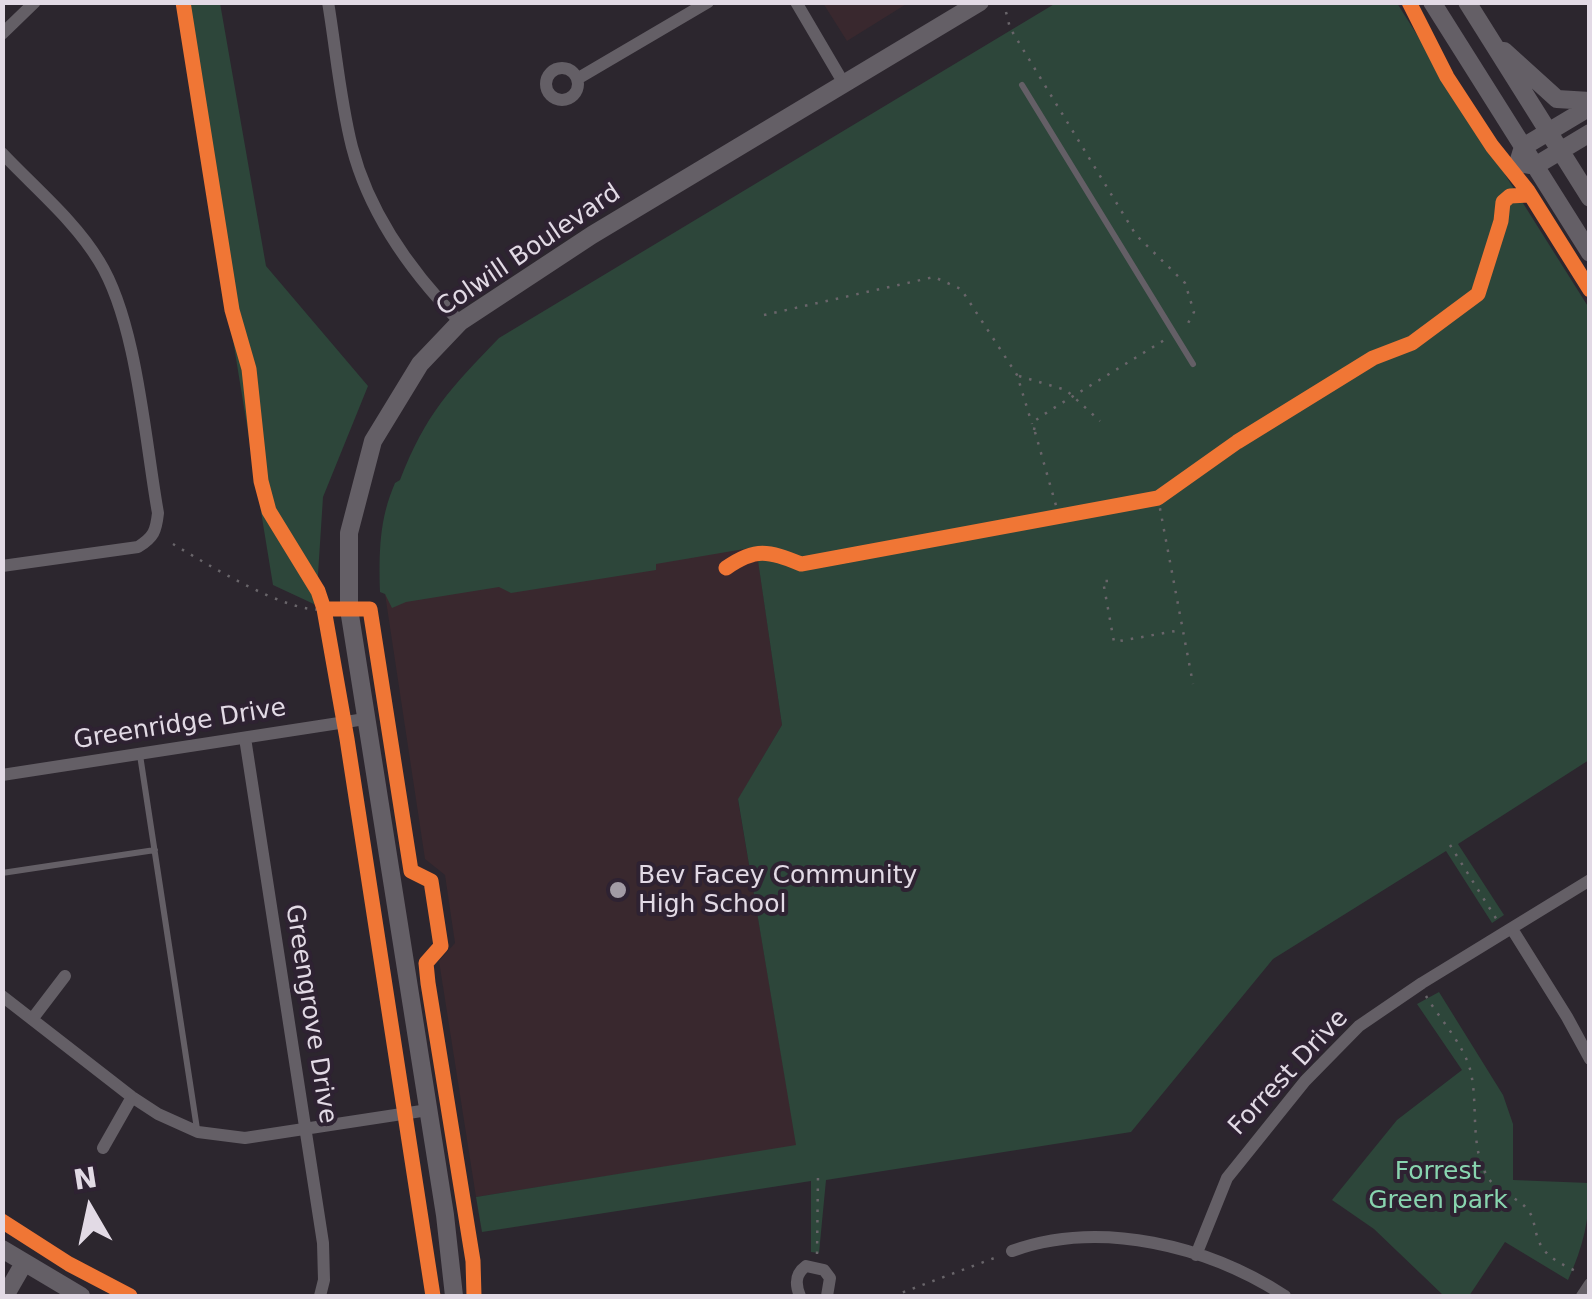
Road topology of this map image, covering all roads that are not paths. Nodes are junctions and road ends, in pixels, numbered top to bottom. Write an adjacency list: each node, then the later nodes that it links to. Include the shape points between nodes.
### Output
1 (35, 2): 9 (street)
2 (328, 2): 23 (street, via 361,175 382,225)
3 (708, 2): 11 (street)
4 (796, 2): 12 (street)
5 (980, 2): 8 (street, Colwill Boulevard)
6 (1432, 2): 17 (street)
7 (1468, 2): 10 (street)
8 (963, 7): 12 (street, Colwill Boulevard)
9 (2, 34)
10 (1489, 37): 14 (street, via 1557,99); 15 (street)
11 (577, 79)
12 (843, 82): 23 (street, Colwill Boulevard)
13 (1022, 84): 24 (lane)
14 (1590, 104): 15 (street)
15 (1547, 130): 17 (street); 18 (street)
16 (1590, 133): 18 (street)
17 (1523, 147): 20 (street, via 1518,162)
18 (1560, 152): 20 (street); 21 (street)
19 (2, 154): 25 (street, via 81,237 112,284 125,322 158,513 156,531 138,547)
20 (1535, 166): 22 (street)
21 (1590, 198)
22 (1590, 253)
23 (460, 322): 26 (street, Colwill Boulevard, via 420,364 374,441 349,532 349,609)
24 (1193, 364)
25 (2, 566)
26 (365, 719): 27 (street, Greenridge Drive); 39 (street, Colwill Boulevard)
27 (244, 738): 28 (street, Greenridge Drive); 40 (street, Greengrove Drive)
28 (140, 754): 29 (street, Greenridge Drive); 30 (lane)
29 (2, 776)
30 (154, 850): 31 (lane); 41 (lane)
31 (2, 872)
32 (1590, 880): 33 (street, Forrest Drive)
33 (1512, 929): 37 (street); 45 (street, Forrest Drive, via 1359,1026 1316,1070 1226,1178)
34 (65, 976): 36 (street)
35 (2, 996): 36 (street)
36 (33, 1018): 38 (street)
37 (1590, 1059)
38 (132, 1096): 41 (street); 42 (street)
39 (428, 1110): 40 (street); 51 (street, Colwill Boulevard)
40 (306, 1128): 41 (street, via 245,1138); 50 (street, Greengrove Drive, via 322,1243)
41 (198, 1132)
42 (103, 1148)
43 (2, 1249): 46 (street)
44 (1012, 1252): 45 (street, via 1042,1241 1126,1239)
45 (1196, 1255): 54 (street, via 1243,1270)
46 (24, 1263): 48 (street); 49 (street)
47 (1590, 1284): 55 (street)
48 (11, 1291)
49 (81, 1296)
50 (320, 1296)
51 (454, 1296)
52 (800, 1296): 53 (street, via 796,1286 806,1266 830,1278)
53 (827, 1296)
54 (1286, 1296)
55 (1582, 1296)

